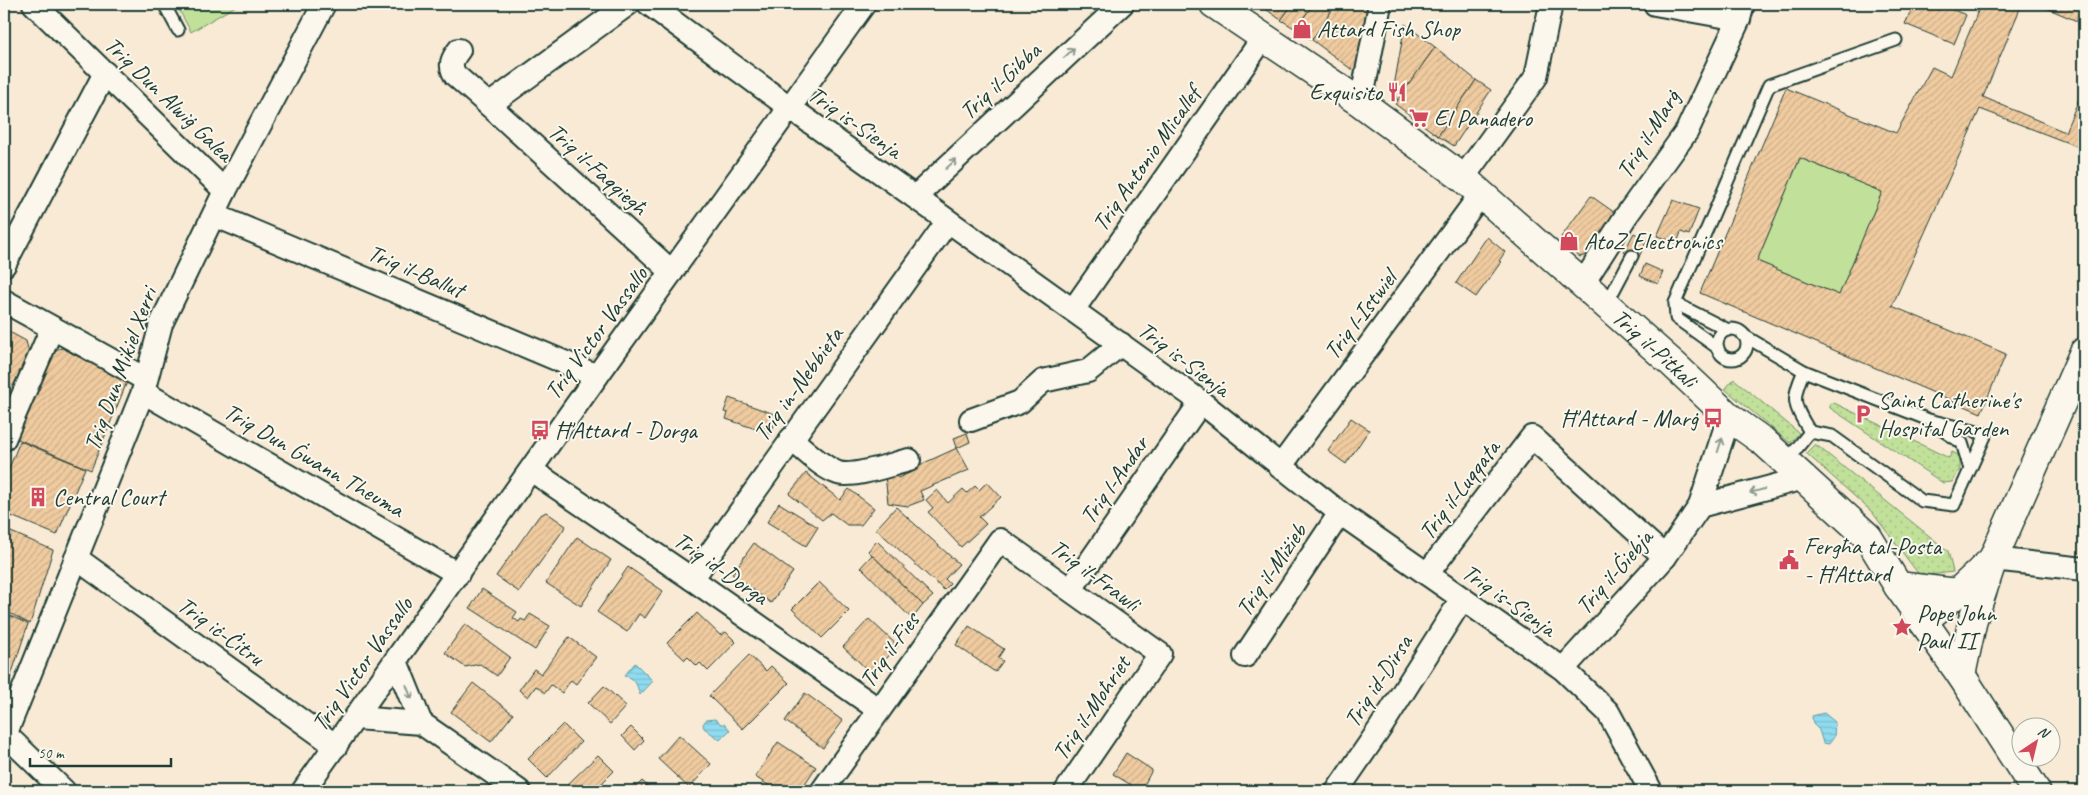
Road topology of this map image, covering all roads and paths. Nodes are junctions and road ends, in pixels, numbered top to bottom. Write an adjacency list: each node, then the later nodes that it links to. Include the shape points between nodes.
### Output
1 (34, 4): 17 (street, Triq Dun Alwiġ Galea)
2 (164, 4): 13 (lane)
3 (324, 4): 22 (street, Triq Dun Mikiel Xerri)
4 (628, 4): 19 (street)
5 (864, 4): 20 (street, Triq Victor Vassallo)
6 (1122, 4): 23 (street, Triq il-Gibba, one-way to 6)
7 (1214, 4): 14 (street, Triq il-Pitkali)
8 (1380, 4): 18 (street)
9 (1552, 4): 21 (street, Triq l-Istwiel, via 1536,78)
10 (1656, 4): 12 (street)
11 (656, 6): 20 (street, Triq is-Sienja)
12 (1741, 11): 29 (street, Triq il-Marġ, via 1687,131 1626,216)
13 (178, 30)
14 (1263, 38): 18 (street, Triq il-Pitkali); 33 (street, Triq Antonio Micallef)
15 (1896, 40): 31 (lane, via 1769,86)
16 (459, 50): 19 (street, Triq il-Faqqiegħ, via 451,63 451,70)
17 (105, 73): 22 (street, Triq Dun Alwiġ Galea); 27 (street)
18 (1362, 103): 21 (street, Triq il-Pitkali)
19 (489, 105): 28 (street, Triq il-Faqqiegħ)
20 (789, 107): 23 (street, Triq is-Sienja); 28 (street, Triq Victor Vassallo)
21 (1472, 186): 29 (street, Triq il-Pitkali); 53 (street, Triq l-Istwiel)
22 (225, 190): 24 (street, Triq Dun Mikiel Xerri)
23 (915, 197): 25 (street, Triq is-Sienja)
24 (214, 215): 41 (street, Triq il-Ballut); 42 (street, Triq Dun Mikiel Xerri, via 161,324)
25 (948, 221): 33 (street, Triq is-Sienja); 50 (street, Triq in-Nebbieta)
26 (1632, 256): 32 (lane)
27 (4, 266)
28 (672, 272): 41 (street, Triq Victor Vassallo)
29 (1582, 285): 32 (street, Triq il-Pitkali)
30 (4, 301): 34 (street, Triq Dun Ġwann Theuma)
31 (1674, 303): 35 (lane); 38 (lane, via 1676,318)
32 (1605, 306): 45 (street, Triq il-Pitkali)
33 (1073, 310): 37 (street, Triq is-Sienja)
34 (52, 328): 42 (street, Triq Dun Ġwann Theuma); 51 (street)
35 (1728, 330): 36 (lane); 38 (lane, via 1720,335)
36 (1743, 335): 38 (lane, via 1747,347 1738,358 1726,358); 40 (lane)
37 (1121, 344): 43 (street, Triq is-Sienja); 46 (street, via 1088,371 1043,381 1020,402)
38 (1718, 348)
39 (2084, 352): 62 (street)
40 (1804, 371): 44 (lane, via 1794,397); 47 (lane)
41 (597, 376): 55 (street, Triq Victor Vassallo)
42 (144, 385): 61 (street, Triq Dun Mikiel Xerri); 64 (street, Triq Dun Ġwann Theuma)
43 (1201, 402): 53 (street, Triq is-Sienja); 68 (street, Triq l-Andar)
44 (1798, 411): 48 (lane); 49 (lane)
45 (1729, 417): 56 (street, Triq il-Pitkali); 57 (street, Triq il-Ġiebja, one-way to 45)
46 (971, 420)
47 (1927, 420): 54 (lane, via 1962,443); 54 (lane, via 1986,434)
48 (1810, 432): 49 (lane); 56 (lane)
49 (1832, 436): 54 (lane, via 1922,501 1954,505)
50 (791, 438): 52 (street, via 839,474); 66 (street, Triq in-Nebbieta)
51 (4, 439)
52 (909, 460)
53 (1280, 467): 58 (street, Triq is-Sienja)
54 (1970, 469)
55 (531, 470): 64 (street, Triq Victor Vassallo); 66 (street, Triq id-Dorga)
56 (1795, 470): 57 (street, one-way to 57); 67 (street, Triq il-Pitkali, via 1868,537)
57 (1700, 506): 60 (street, Triq il-Ġiebja)
58 (1340, 513): 65 (street, Triq is-Sienja); 74 (street, Triq il-Miżieb)
59 (1000, 540): 68 (street, Triq il-Frawli); 78 (street, Triq il-Fies)
60 (1665, 557): 65 (street, Triq il-Luqqata, via 1532,437); 76 (street, Triq il-Ġiebja)
61 (76, 558): 81 (street, Triq Dun Mikiel Xerri); 82 (street, Triq iċ-Ċitru)
62 (1993, 560): 63 (street); 69 (street); 71 (street)
63 (2084, 569)
64 (458, 574): 75 (street, Triq Victor Vassallo)
65 (1427, 574): 70 (street, Triq is-Sienja)
66 (692, 579): 78 (street, Triq id-Dorga)
67 (1898, 586): 69 (street); 72 (street, Triq il-Pitkali)
68 (1071, 589): 73 (street, Triq il-Frawli)
69 (1957, 593): 72 (street)
70 (1462, 599): 76 (street, Triq is-Sienja); 88 (street, Triq id-Dirsa)
71 (1973, 619): 72 (street); 77 (street)
72 (1930, 629): 77 (street, Triq il-Pitkali)
73 (1160, 654): 87 (street, Triq il-Moħriet)
74 (1245, 656)
75 (396, 661): 79 (street, Triq Victor Vassallo); 80 (street, one-way to 80)
76 (1563, 669): 89 (street, Triq is-Sienja, via 1608,712)
77 (1961, 675): 90 (street, Triq il-Pitkali)
78 (879, 710): 86 (street, Triq il-Fies)
79 (356, 718): 80 (street); 82 (street, Triq Victor Vassallo)
80 (421, 723): 85 (street)
81 (4, 735): 83 (street)
82 (336, 746): 84 (street, Triq Victor Vassallo)
83 (64, 791)
84 (303, 791)
85 (519, 791)
86 (822, 791)
87 (1066, 791)
88 (1337, 791)
89 (1651, 791)
90 (2036, 791)

